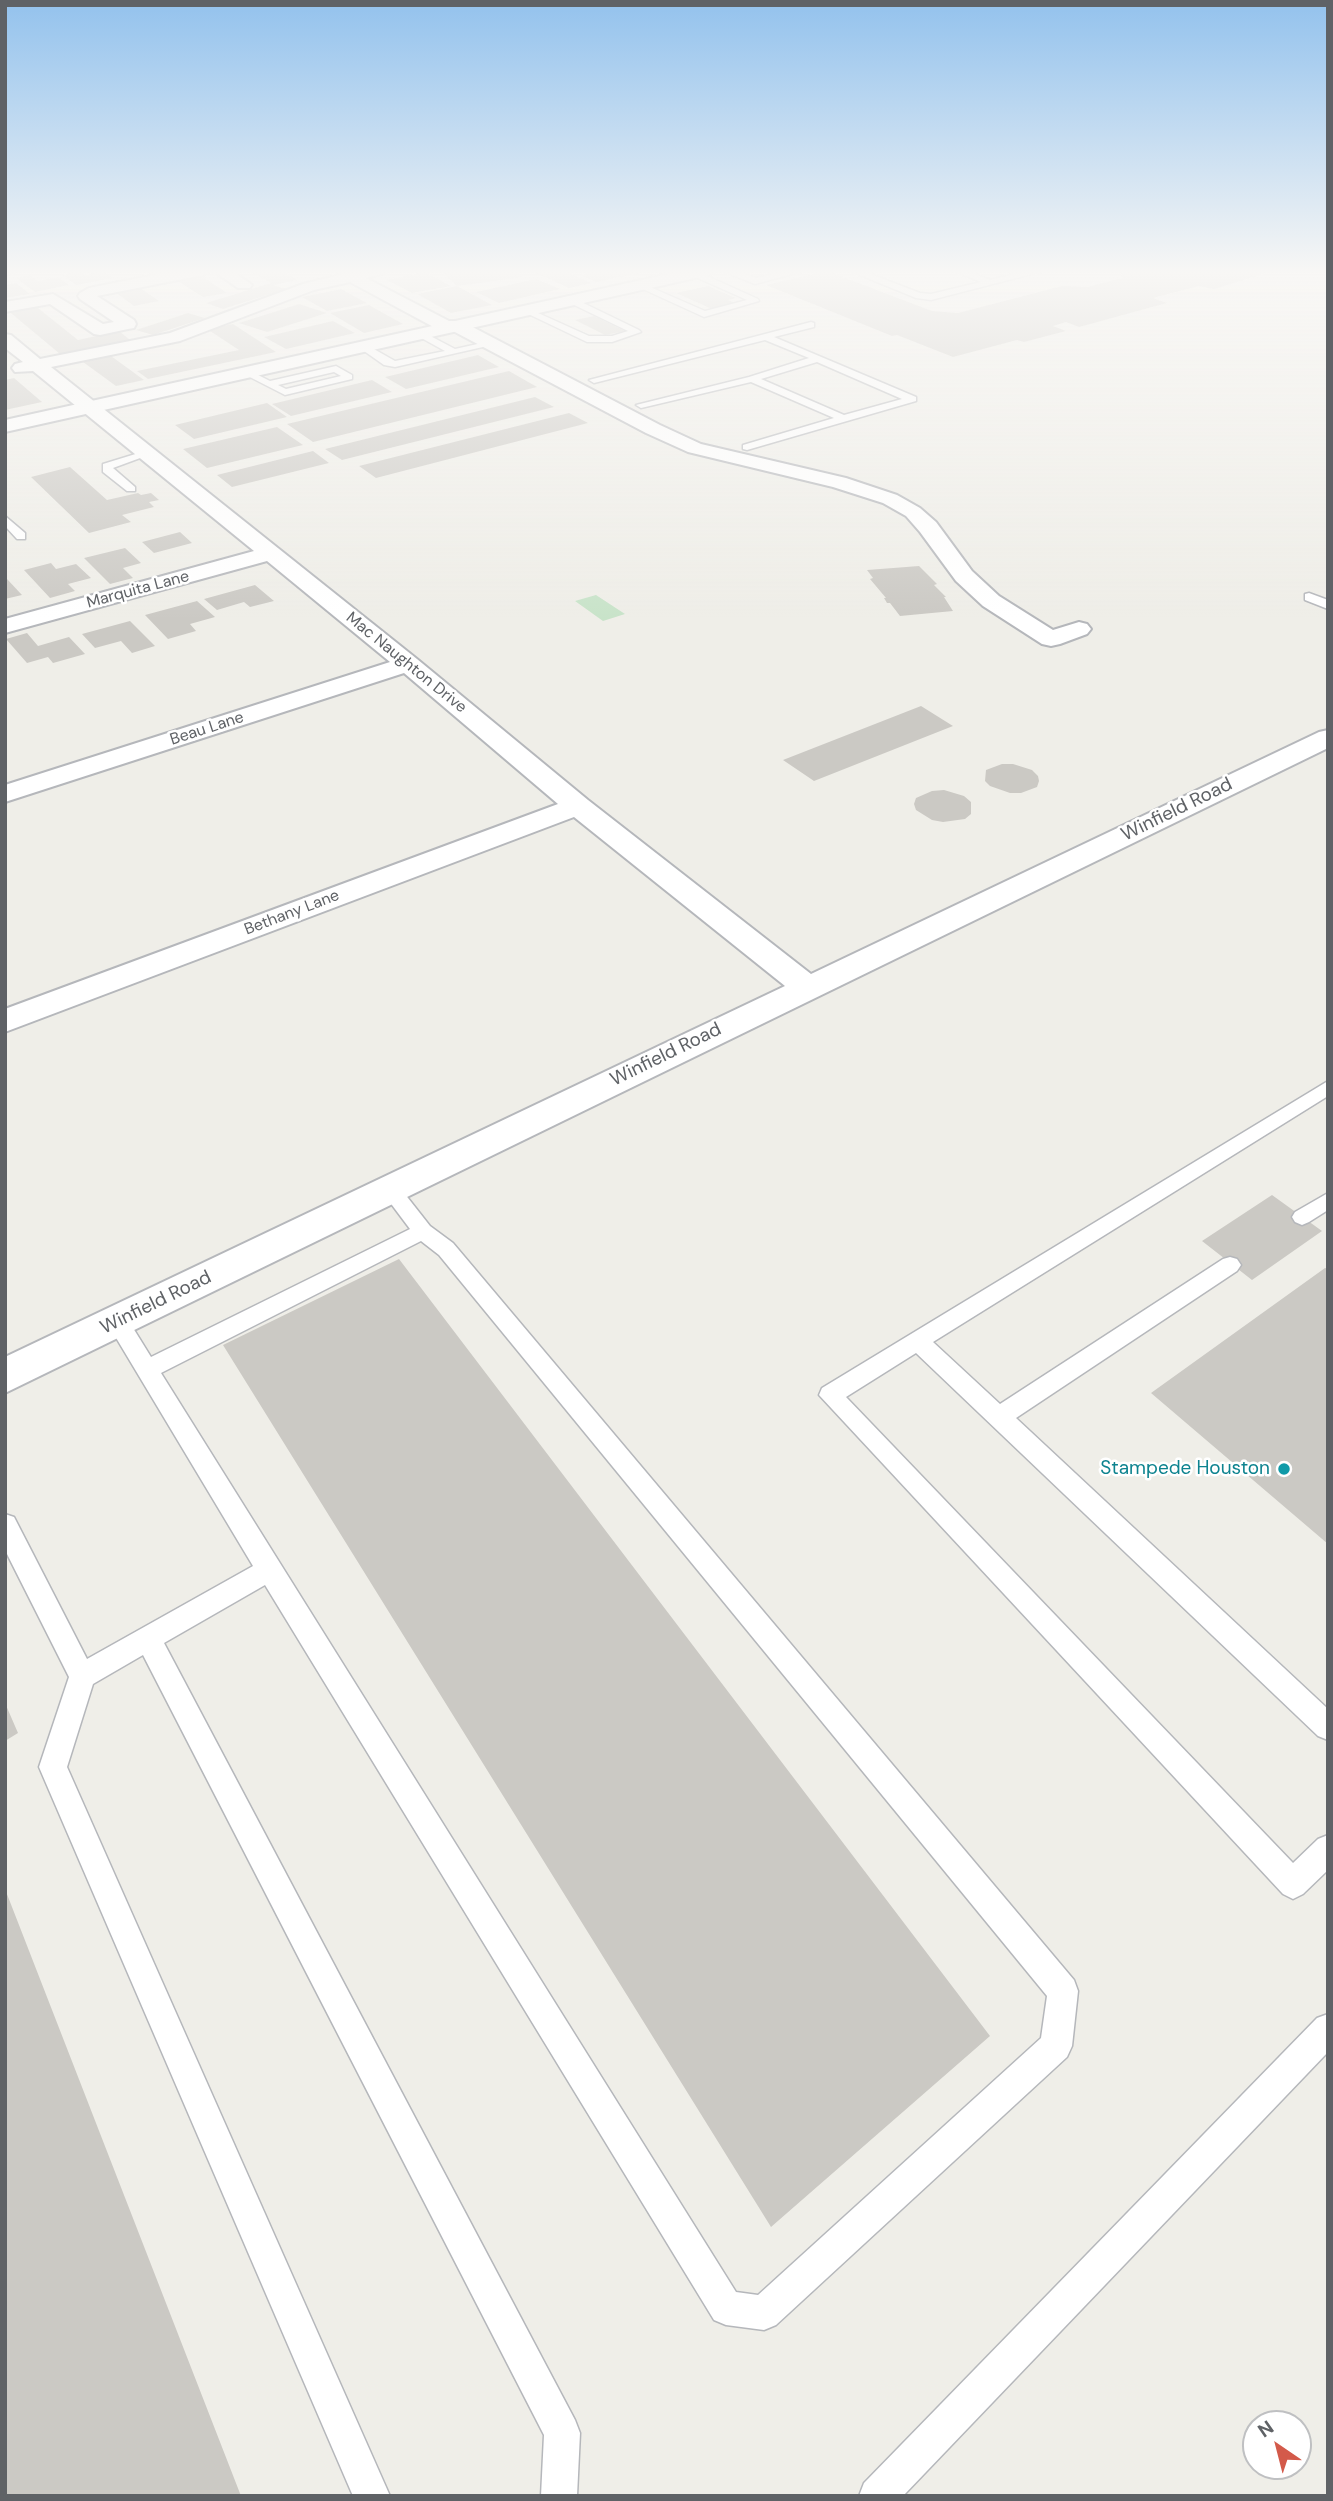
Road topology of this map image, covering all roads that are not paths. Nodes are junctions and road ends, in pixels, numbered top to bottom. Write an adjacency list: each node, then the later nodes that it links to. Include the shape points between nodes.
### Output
1 (63, 387): 11 (street, Mac Naughton Drive)
2 (181, 387): 11 (street)
3 (274, 387): 4 (lane, via 285,392)
4 (308, 387)
5 (573, 387): 15 (street)
6 (607, 387): 10 (street)
7 (719, 387): 10 (lane)
8 (770, 387): 12 (lane)
9 (881, 387): 12 (lane, via 912,400)
10 (641, 405): 14 (street)
11 (89, 408): 13 (street); 17 (street, Mac Naughton Drive)
12 (844, 419): 16 (lane)
13 (5, 426)
14 (687, 428): 15 (street); 16 (street)
15 (665, 435): 20 (street, via 695,448 839,482)
16 (747, 447): 19 (street, via 864,472)
17 (146, 454): 18 (lane, via 107,466); 24 (street, Mac Naughton Drive)
18 (131, 489)
19 (914, 491): 20 (street); 21 (street)
20 (890, 499): 27 (street, via 928,527 964,576 991,601 1051,639 1079,629)
21 (934, 506)
22 (5, 519): 23 (lane)
23 (21, 536)
24 (271, 553): 28 (street, Marquita Lane); 29 (street, Mac Naughton Drive)
25 (1309, 597): 26 (lane)
26 (1328, 605)
27 (1060, 618)
28 (5, 626)
29 (408, 664): 31 (street, Beau Lane); 32 (street, Mac Naughton Drive)
30 (1328, 737): 33 (street, Winfield Road)
31 (5, 794)
32 (578, 806): 33 (street, Mac Naughton Drive); 34 (street, Bethany Lane)
33 (807, 986): 36 (street, Winfield Road)
34 (5, 1021)
35 (1328, 1087): 42 (lane)
36 (390, 1189): 39 (lane); 41 (street, Winfield Road)
37 (1328, 1200): 38 (lane)
38 (1302, 1217)
39 (423, 1231): 43 (lane); 47 (lane, via 446,1249 1063,1991 1056,2046 764,2313 726,2308)
40 (1230, 1265): 45 (lane)
41 (117, 1321): 43 (lane); 44 (street, Winfield Road)
42 (917, 1341): 45 (lane); 51 (lane, via 830,1395 1293,1884)
43 (147, 1370): 47 (lane)
44 (5, 1376)
45 (999, 1417): 50 (lane)
46 (5, 1525): 49 (lane)
47 (269, 1570): 48 (lane)
48 (148, 1639): 49 (lane); 54 (lane, via 562,2433)
49 (82, 1676): 53 (lane, via 53,1767)
50 (1328, 1727)
51 (1328, 1849)
52 (1328, 2029): 55 (lane)
53 (372, 2496)
54 (559, 2496)
55 (877, 2496)

